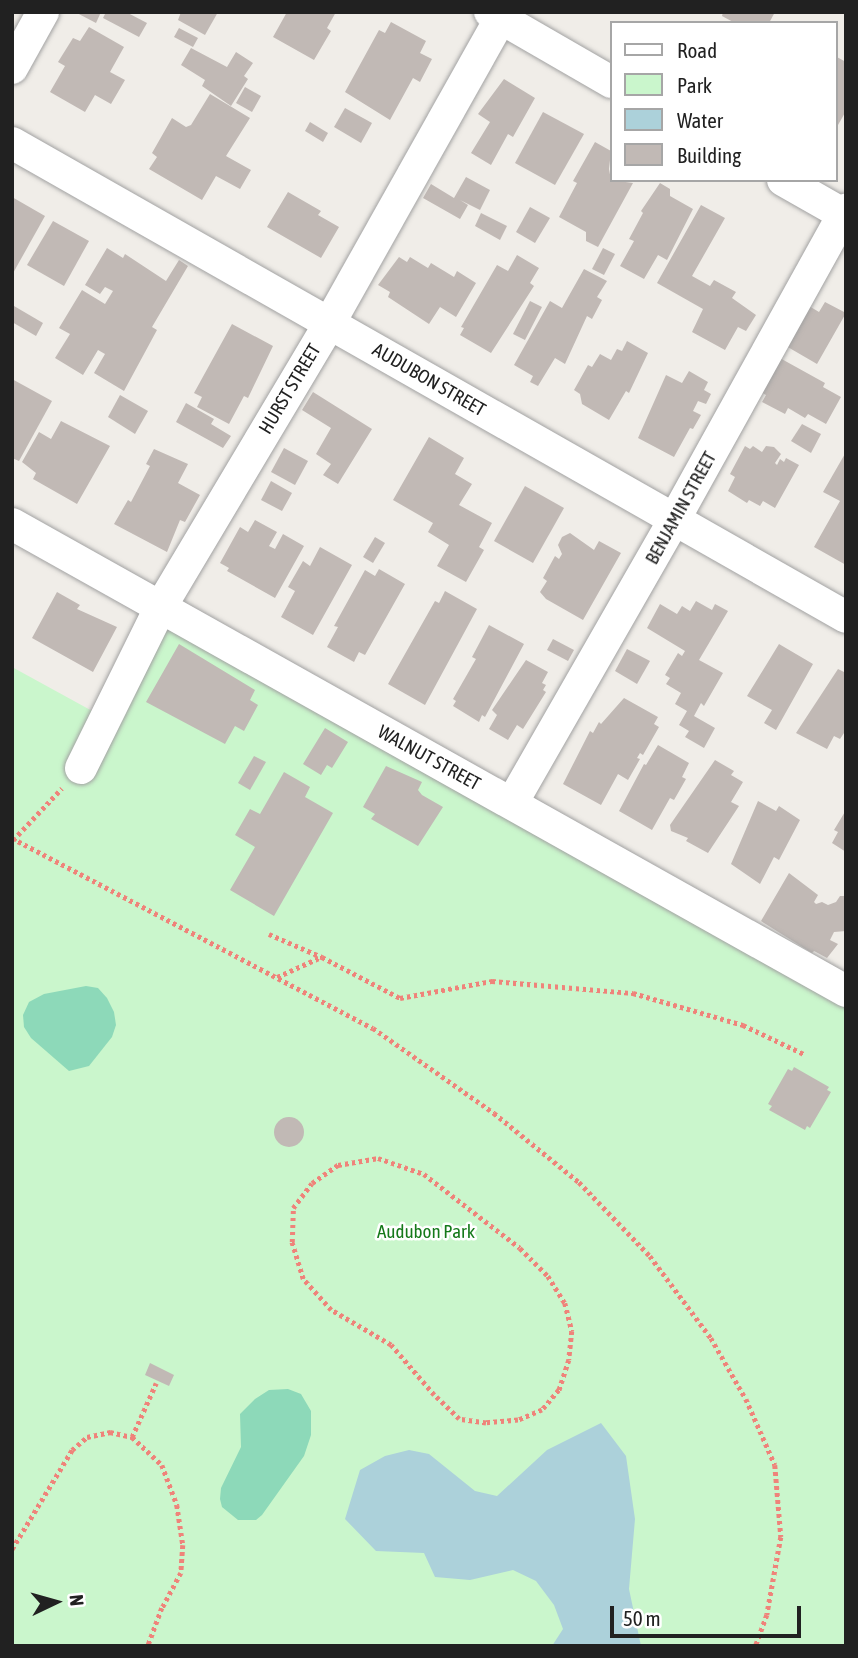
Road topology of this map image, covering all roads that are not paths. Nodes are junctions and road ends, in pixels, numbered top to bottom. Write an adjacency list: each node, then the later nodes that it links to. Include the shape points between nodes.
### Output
1 (43, 12): 3 (street)
2 (498, 14): 4 (street); 8 (street, HURST STREET)
3 (12, 68)
4 (610, 81)
5 (12, 143): 8 (street, AUDUBON STREET)
6 (787, 182): 7 (street)
7 (845, 214): 9 (street, BENJAMIN STREET)
8 (329, 324): 9 (street, AUDUBON STREET); 11 (street, HURST STREET)
9 (674, 520): 12 (street, AUDUBON STREET); 14 (street, BENJAMIN STREET)
10 (12, 524): 11 (street, WALNUT STREET)
11 (160, 608): 13 (street, HURST STREET); 14 (street, WALNUT STREET)
12 (846, 617)
13 (81, 768)
14 (512, 803): 15 (street, WALNUT STREET)
15 (846, 991)

